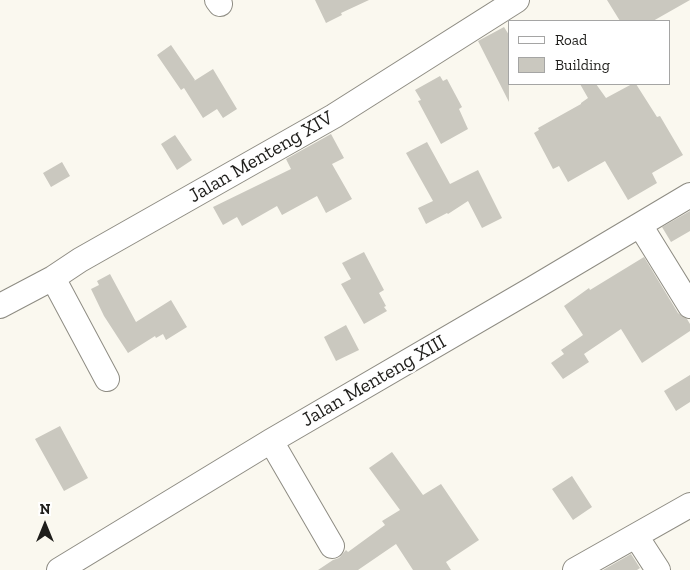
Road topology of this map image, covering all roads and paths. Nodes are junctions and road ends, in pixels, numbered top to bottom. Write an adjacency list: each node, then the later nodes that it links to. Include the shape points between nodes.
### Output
1 (517, 0): 4 (street, Jalan Menteng XIV, via 334,116)
2 (690, 195): 3 (street, Jalan Menteng XIII)
3 (640, 225): 6 (street); 8 (street, Jalan Menteng XIII)
4 (53, 278): 5 (street, Jalan Menteng XIV); 7 (street)
5 (0, 306)
6 (690, 306)
7 (106, 379)
8 (270, 441): 11 (street); 12 (street, Jalan Menteng XIII)
9 (690, 505): 10 (street)
10 (636, 536): 13 (street); 14 (street)
11 (332, 546)
12 (60, 570)
13 (576, 570)
14 (658, 570)

